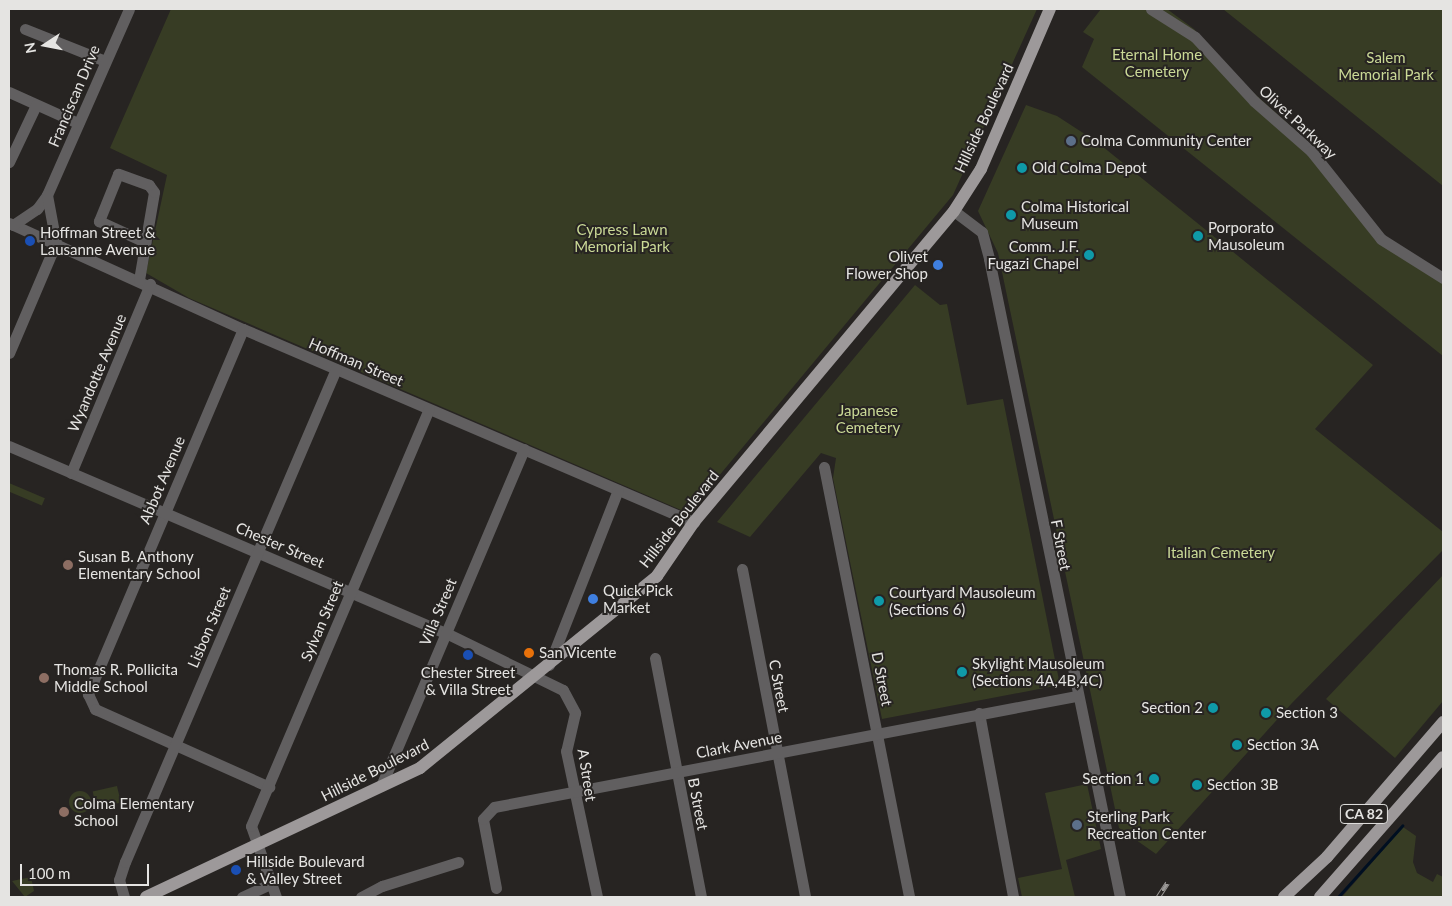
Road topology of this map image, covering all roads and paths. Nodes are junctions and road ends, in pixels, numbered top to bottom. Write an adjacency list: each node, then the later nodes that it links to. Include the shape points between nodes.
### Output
1 (129, 9): 5 (street, Franciscan Drive)
2 (1050, 9): 11 (main road, Hillside Boulevard, via 981,169)
3 (1151, 9): 15 (street, Olivet Parkway, via 1195,37 1254,102 1317,157 1381,239)
4 (26, 29): 5 (street)
5 (105, 61): 8 (street, Franciscan Drive)
6 (9, 92): 7 (street)
7 (36, 105): 8 (street); 9 (street)
8 (78, 123): 10 (street, Franciscan Drive)
9 (9, 162)
10 (47, 195): 12 (street, Franciscan Drive, via 37,209); 14 (street)
11 (954, 211): 27 (main road, Hillside Boulevard); 35 (street, F Street, via 982,232 989,259)
12 (11, 224): 14 (street, Hoffman Street)
13 (145, 242): 13 (street, Wyandotte Avenue, via 153,189 118,174 99,221); 16 (street, Wyandotte Avenue)
14 (56, 244): 16 (street, Hoffman Street); 18 (street)
15 (1443, 278)
16 (144, 282): 17 (street, Hoffman Street); 24 (street, Wyandotte Avenue)
17 (243, 330): 19 (street, Hoffman Street); 26 (street, Abbot Avenue)
18 (9, 353)
19 (336, 369): 20 (street, Hoffman Street); 28 (street, Lisbon Street)
20 (428, 409): 22 (street, Hoffman Street); 30 (street, Sylvan Street)
21 (9, 446): 24 (street, Chester Street)
22 (524, 450): 25 (street, Hoffman Street); 31 (street, Villa Street)
23 (824, 467): 38 (street, D Street)
24 (71, 472): 26 (street, Chester Street)
25 (618, 490): 27 (street, Hoffman Street); 33 (street)
26 (164, 512): 28 (street, Chester Street); 39 (street, Abbot Avenue, via 106,646 89,699 95,709)
27 (694, 522): 33 (main road, Hillside Boulevard, via 657,576)
28 (257, 552): 30 (street, Chester Street); 39 (street, Lisbon Street)
29 (742, 569): 40 (street, C Street)
30 (350, 592): 31 (street, Chester Street); 44 (street, Sylvan Street)
31 (446, 633): 34 (street, Chester Street); 43 (street, Villa Street)
32 (655, 658): 42 (street, B Street)
33 (549, 665): 34 (main road, Hillside Boulevard)
34 (538, 674): 43 (main road, Hillside Boulevard, via 441,755); 45 (street, A Street, via 563,690 573,704 576,721 566,751)
35 (1076, 696): 36 (street, Clark Avenue); 60 (street, F Street)
36 (979, 713): 38 (street, Clark Avenue); 59 (street)
37 (1442, 726): 61 (main road, CA 82, via 1327,857)
38 (877, 733): 40 (street, Clark Avenue); 58 (street, D Street)
39 (174, 745): 44 (street); 50 (street, Lisbon Street, via 125,862 120,880)
40 (777, 753): 42 (street, Clark Avenue); 57 (street, C Street)
41 (1443, 757): 62 (main road, CA 82)
42 (677, 772): 45 (street, Clark Avenue); 56 (street, B Street)
43 (382, 786): 46 (main road, Hillside Boulevard)
44 (269, 787): 46 (street, Sylvan Street, via 251,826)
45 (574, 792): 49 (street, Clark Avenue, via 486,811 483,819); 55 (street, A Street)
46 (255, 846): 48 (street, Sylvan Street); 51 (main road, Hillside Boulevard)
47 (458, 862): 54 (street, via 382,886)
48 (270, 884): 52 (street); 53 (street, Sylvan Street)
49 (496, 888)
50 (124, 897)
51 (146, 897)
52 (242, 897)
53 (276, 897)
54 (361, 897)
55 (597, 897)
56 (701, 897)
57 (805, 897)
58 (909, 897)
59 (1013, 897)
60 (1120, 897)
61 (1284, 897)
62 (1320, 897)

